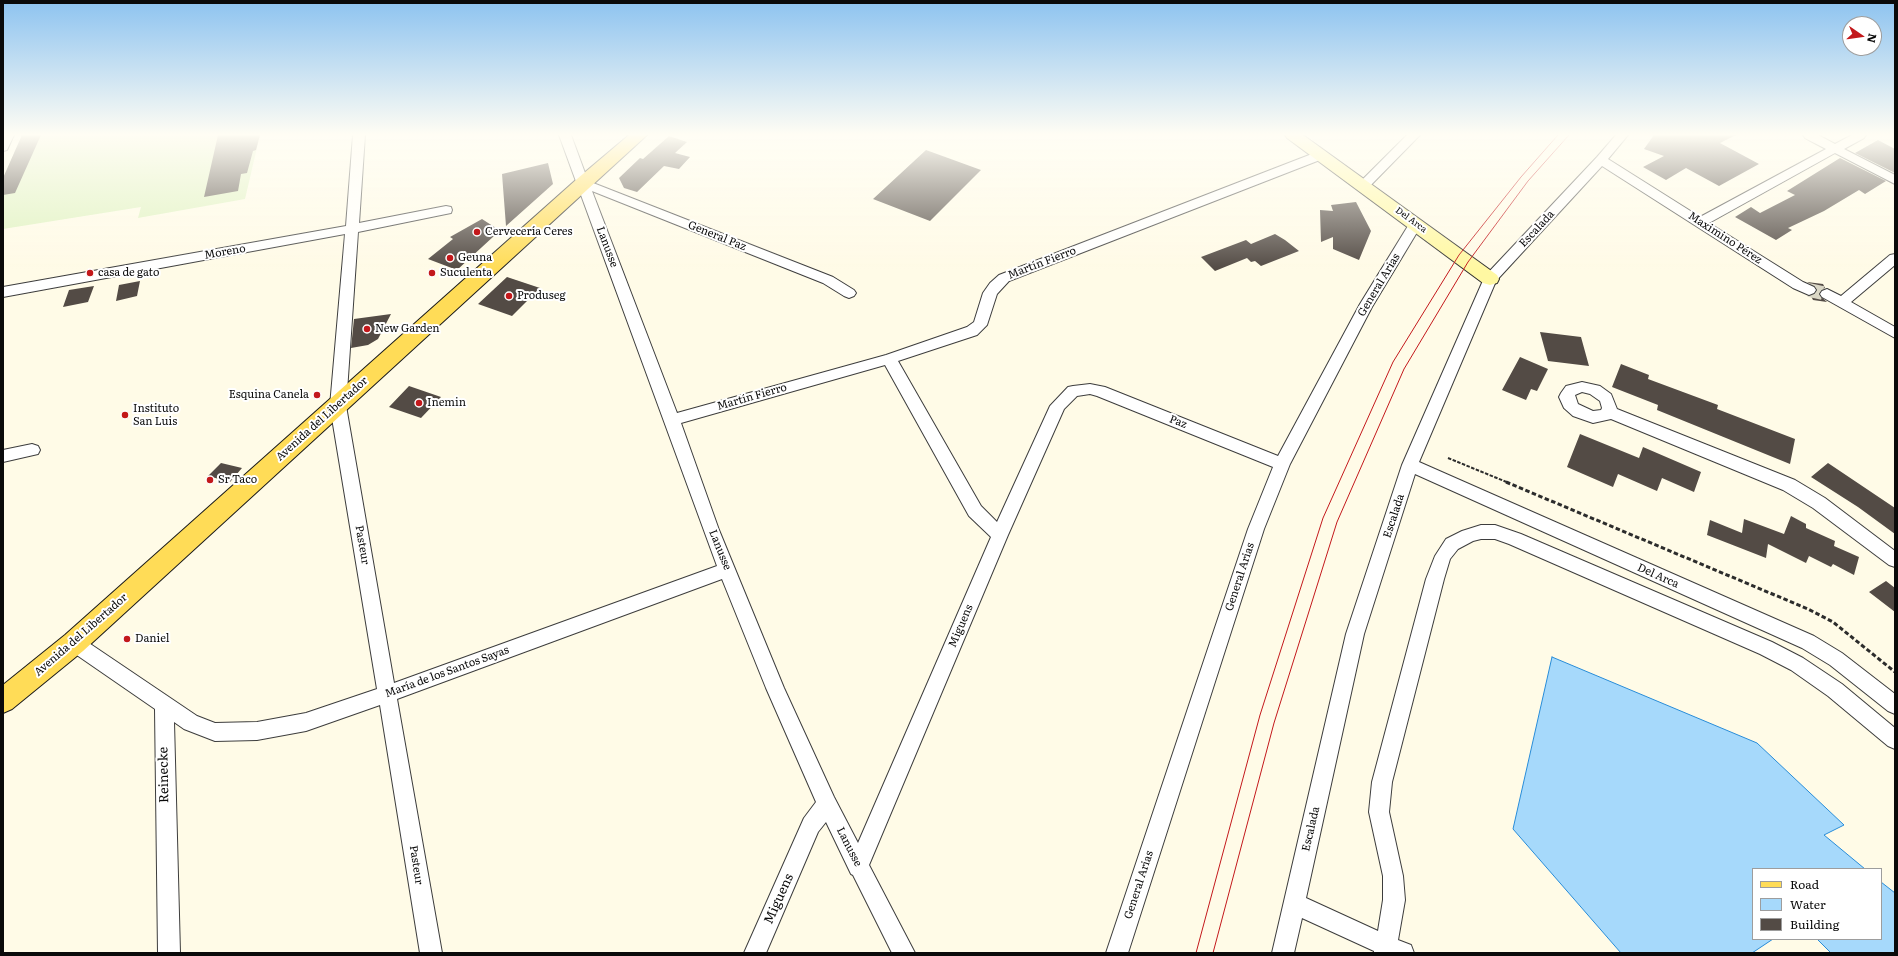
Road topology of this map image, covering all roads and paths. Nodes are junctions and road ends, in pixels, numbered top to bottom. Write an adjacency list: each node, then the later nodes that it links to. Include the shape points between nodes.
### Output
1 (354, 180): 15 (street, Pasteur)
2 (582, 180): 10 (street, Lanusse)
3 (587, 180): 10 (main road, Avenida del Libertador)
4 (1258, 180): 24 (street, Martín Fierro, via 1004,278 992,289 980,325 972,332)
5 (1356, 180): 11 (street, Del Arca)
6 (1369, 180): 11 (street)
7 (1583, 180): 17 (street, Escalada)
8 (1633, 180): 13 (street, Maximino Pérez)
9 (1779, 180): 13 (street)
10 (583, 183): 20 (street, General Paz, via 828,280); 26 (main road, Avenida del Libertador); 28 (street, Lanusse)
11 (1364, 185): 14 (street, Del Arca)
12 (446, 210): 15 (street, Moreno)
13 (1701, 222): 18 (street, Maximino Pérez)
14 (1416, 224): 17 (street, Del Arca); 32 (street, General Arias, via 1365,307)
15 (350, 229): 19 (street, Moreno); 26 (street, Pasteur)
16 (1895, 258): 22 (street)
17 (1490, 279): 33 (street, Escalada)
18 (1809, 290)
19 (3, 292)
20 (849, 293)
21 (1827, 294): 22 (street)
22 (1842, 302): 23 (street)
23 (1895, 333)
24 (889, 359): 28 (street, Martín Fierro); 34 (street, via 975,511)
25 (1073, 391): 32 (street, Paz, via 1100,391); 34 (street, Miguens, via 1058,406)
26 (338, 406): 37 (main road, Avenida del Libertador); 39 (street, Pasteur)
27 (1610, 412): 35 (street, via 1789,485 1819,503)
28 (672, 420): 36 (street, Lanusse)
29 (32, 450): 30 (street)
30 (3, 456)
31 (1448, 458): 38 (path, via 1808,609 1833,622)
32 (1282, 464): 52 (street, General Arias, via 1253,536)
33 (1410, 465): 41 (street, Del Arca, via 1808,642 1836,659); 46 (street, Escalada, via 1356,634)
34 (1000, 535): 45 (street, Miguens)
35 (1895, 560)
36 (727, 570): 39 (street, María de los Santos Sayas); 44 (street, Lanusse, via 775,688)
37 (74, 643): 40 (main road, Avenida del Libertador); 42 (street)
38 (1895, 672)
39 (388, 694): 42 (street, María de los Santos Sayas, via 306,722 257,730 215,732 191,723); 49 (street, Pasteur)
40 (3, 701)
41 (1895, 705)
42 (164, 706): 48 (street, Reinecke)
43 (1895, 740): 47 (street, via 1835,690 1797,664 1766,648 1515,539 1495,532 1481,532 1468,536 1452,544 1443,556 1382,782 1379,812 1393,876)
44 (827, 804): 45 (street, Lanusse); 50 (street, Miguens, via 811,825)
45 (858, 867): 51 (street, Lanusse)
46 (1294, 904): 47 (street); 53 (street, Escalada)
47 (1392, 950)
48 (169, 953)
49 (431, 953)
50 (755, 953)
51 (904, 953)
52 (1117, 953)
53 (1283, 953)

